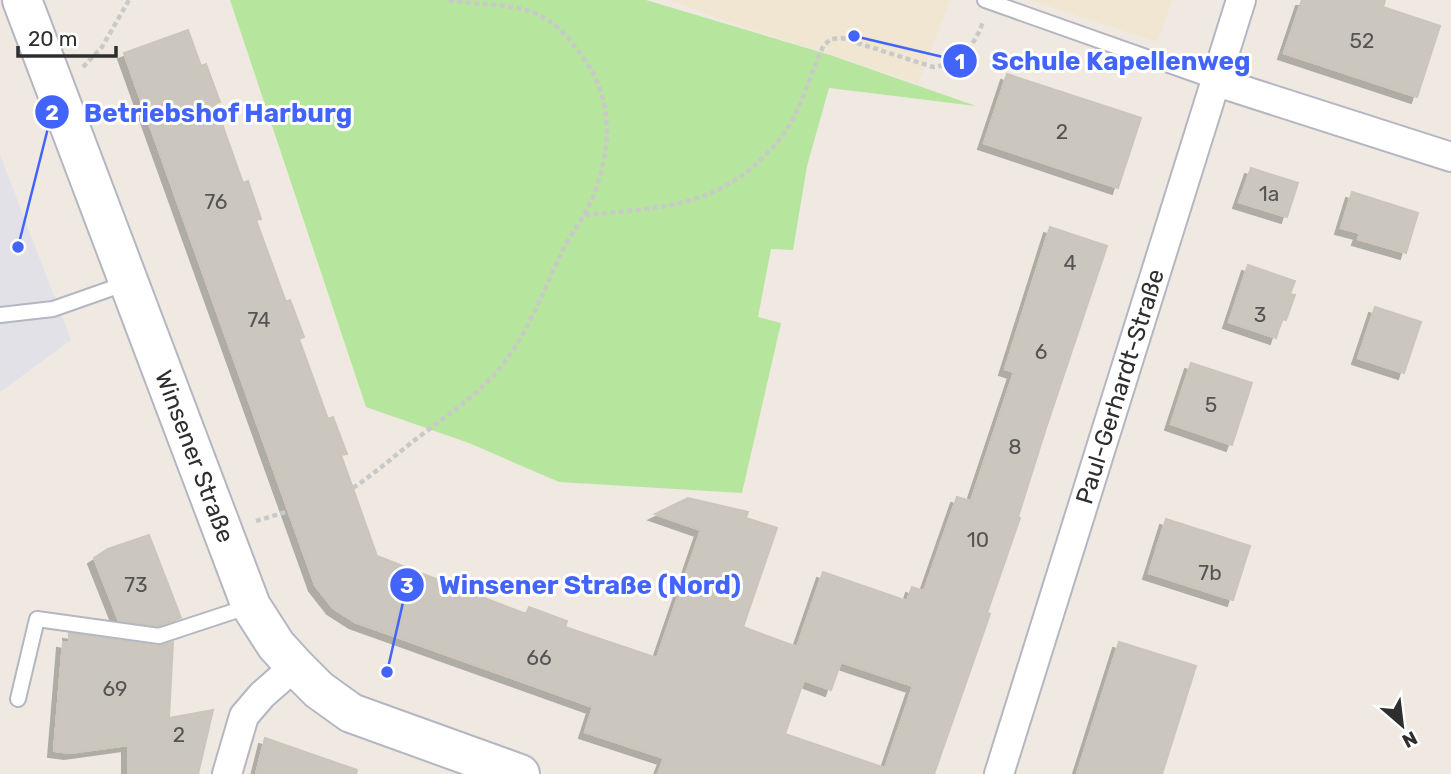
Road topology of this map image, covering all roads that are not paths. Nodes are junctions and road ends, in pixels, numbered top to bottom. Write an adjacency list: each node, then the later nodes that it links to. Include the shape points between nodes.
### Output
1 (22, 0): 6 (main road, Winsener Straße)
2 (1241, 0): 4 (street, Paul-Gerhardt-Straße)
3 (988, 1): 4 (lane)
4 (1214, 81): 5 (street); 13 (street, Paul-Gerhardt-Straße)
5 (1451, 157)
6 (128, 282): 7 (lane, via 53,309); 8 (main road, Winsener Straße)
7 (0, 315)
8 (251, 606): 9 (main road, Winsener Straße); 10 (lane, via 159,636 37,619)
9 (295, 666): 11 (street, via 244,716); 12 (main road, Winsener Straße, via 351,713)
10 (18, 699)
11 (227, 774)
12 (520, 774)
13 (999, 774)

